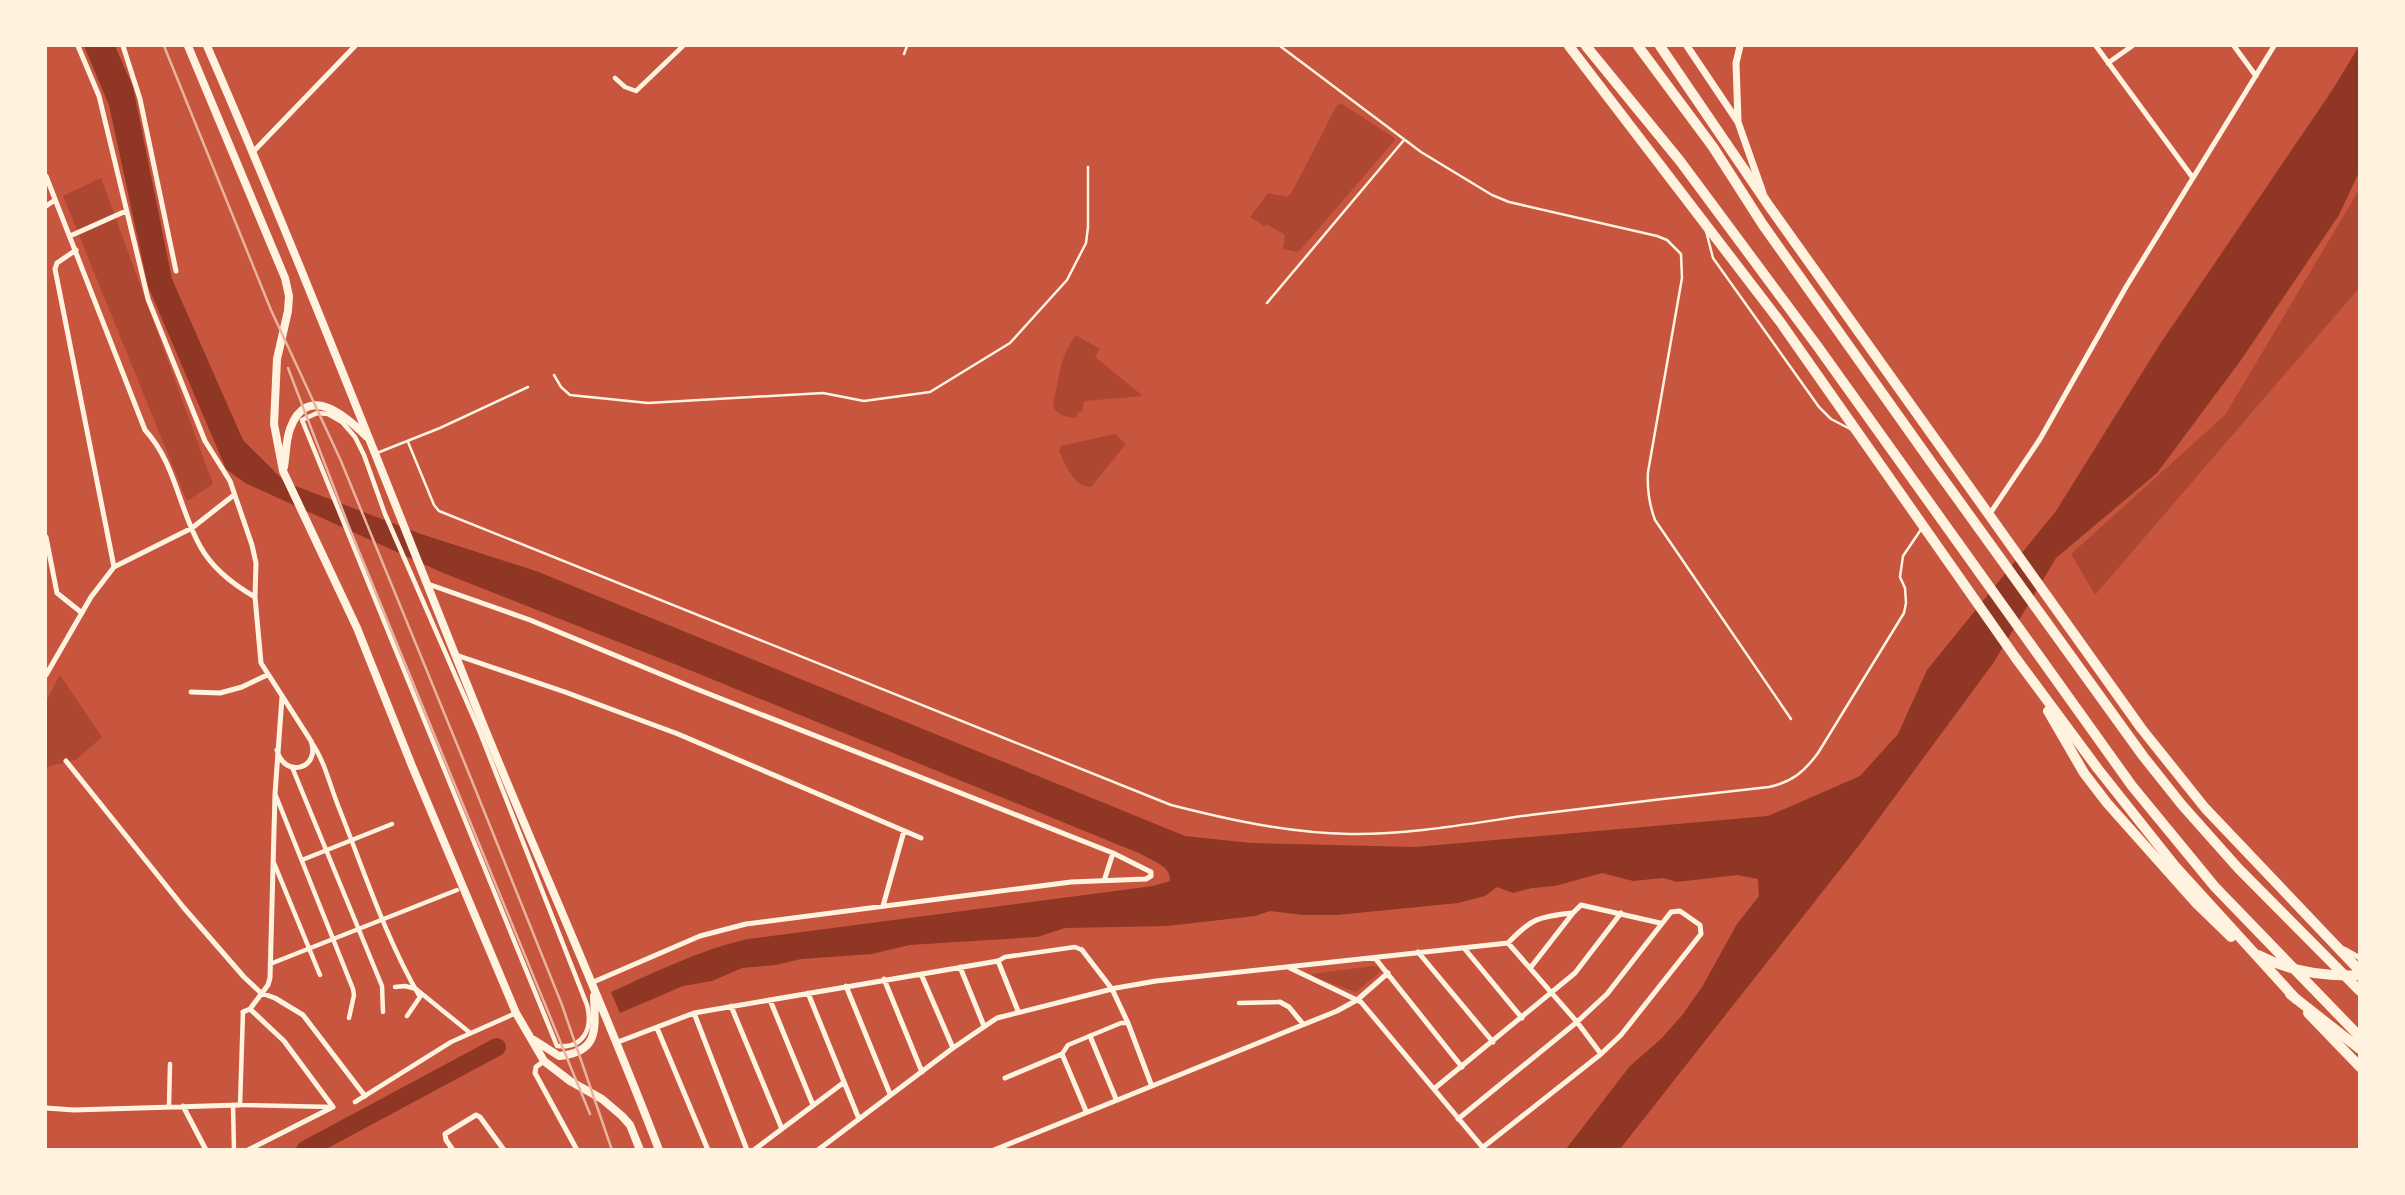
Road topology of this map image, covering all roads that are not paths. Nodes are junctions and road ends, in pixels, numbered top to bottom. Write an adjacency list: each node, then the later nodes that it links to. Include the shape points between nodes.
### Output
1 (78, 46): 32 (street, via 99,96)
2 (123, 46): 36 (street, via 140,99)
3 (188, 46): 44 (main road, via 285,278 288,311 277,359 274,424)
4 (207, 46): 25 (main road)
5 (355, 46): 25 (street)
6 (684, 46): 22 (street, via 636,91)
7 (907, 46): 19 (lane)
8 (1280, 46): 24 (lane)
9 (1569, 46): 33 (highway)
10 (1586, 46): 134 (highway, via 1680,160 1818,347 2132,786 2215,887)
11 (1638, 46): 107 (highway, via 2182,805)
12 (1660, 46): 31 (highway)
13 (1687, 46): 23 (street)
14 (1740, 46): 23 (street, via 1736,63)
15 (2096, 46): 20 (street)
16 (2133, 46): 20 (street)
17 (2234, 46): 21 (street)
18 (2274, 46): 21 (street)
19 (904, 54)
20 (2109, 63): 28 (street)
21 (2256, 76): 28 (street)
22 (615, 78)
23 (1738, 122): 31 (street)
24 (1404, 140): 37 (lane); 61 (lane, via 1501,200 1657,236 1681,254 1682,278 1648,472 1651,508)
25 (253, 152): 41 (main road)
26 (1088, 167): 38 (lane, via 1086,243 1068,279 1010,343 930,392 864,401 823,393 648,403 570,395)
27 (46, 176): 29 (street)
28 (2193, 178): 46 (street, via 2040,439)
29 (55, 200): 30 (street); 34 (street)
30 (46, 206)
31 (1769, 206): 46 (highway)
32 (126, 211): 34 (street); 45 (street, via 148,299 205,441)
33 (1704, 222): 40 (highway); 40 (lane, via 1713,258 1819,407 1831,419)
34 (70, 236): 35 (street)
35 (76, 250): 48 (street, via 145,430 163,453); 51 (street, via 57,262 55,269)
36 (176, 271)
37 (1267, 303)
38 (554, 375)
39 (528, 387): 42 (lane)
40 (1859, 432): 47 (highway)
41 (371, 442): 43 (main road); 44 (main road, via 335,411 319,405 308,407 289,431)
42 (408, 442): 43 (lane); 47 (lane, via 439,511 1171,805 1240,823 1352,834 1785,783 1807,769 1903,613 1906,593 1900,569 1905,551)
43 (377, 453): 52 (main road)
44 (283, 471): 122 (main road, via 357,628)
45 (234, 495): 48 (street); 53 (street, via 256,563)
46 (1989, 515): 83 (highway, via 2141,728 2205,808)
47 (1924, 525): 56 (highway)
48 (192, 528): 51 (street); 53 (street, via 207,557)
49 (46, 537): 54 (street, via 57,593)
50 (407, 565): 50 (street, via 355,437 335,417 310,415 302,420 557,1046 577,1044 589,1027 587,1005 479,730)
51 (114, 567): 54 (street)
52 (428, 584): 55 (main road); 72 (street, via 530,620)
53 (256, 597): 58 (street, via 260,658)
54 (82, 613): 57 (street)
55 (456, 655): 68 (street, via 678,734); 102 (main road)
56 (2025, 672): 98 (highway, via 2088,778 2196,903 2267,960 2331,975); 112 (highway, via 2175,866)
57 (46, 675)
58 (267, 675): 59 (street, via 220,693); 60 (street)
59 (191, 692)
60 (282, 697): 62 (street); 63 (street)
61 (1791, 719)
62 (311, 741): 65 (street, via 308,762); 70 (street)
63 (277, 750): 65 (street, via 283,763); 66 (street)
64 (66, 761): 110 (street, via 184,908)
65 (292, 767): 71 (street)
66 (275, 794): 73 (street); 74 (street)
67 (392, 824): 70 (street)
68 (904, 831): 69 (street); 77 (street)
69 (921, 838)
70 (352, 840): 71 (street); 80 (street)
71 (325, 850): 74 (street); 82 (street)
72 (1114, 853): 75 (street); 75 (street, via 1151,876)
73 (273, 860): 86 (street); 93 (street)
74 (302, 860): 84 (street)
75 (1104, 881): 77 (street)
76 (457, 890): 80 (street)
77 (883, 906): 102 (street, via 726,929)
78 (1621, 912): 79 (street, via 1584,905); 81 (street); 111 (street, via 1575,973)
79 (1573, 913): 85 (street, via 1533,920); 96 (street)
80 (384, 918): 82 (street); 105 (street)
81 (1660, 923): 127 (street, via 1607,994); 141 (street, via 1671,912 1680,911 1700,925 1701,934)
82 (358, 928): 84 (street); 121 (street, via 382,986)
83 (2322, 933): 91 (street); 98 (highway)
84 (333, 938): 86 (street); 125 (street, via 354,995)
85 (1508, 943): 87 (street); 96 (street)
86 (309, 947): 93 (street); 100 (street)
87 (1464, 948): 89 (street); 126 (street)
88 (1082, 950): 92 (street, via 1075,947); 106 (street)
89 (1418, 952): 90 (street); 137 (street)
90 (1375, 958): 95 (street); 97 (street)
91 (2360, 958)
92 (998, 961): 94 (street); 119 (street)
93 (270, 964): 110 (street, via 270,982)
94 (960, 967): 99 (street); 130 (street)
95 (1287, 967): 106 (street); 113 (street)
96 (1531, 967): 111 (street)
97 (1388, 973): 113 (street); 144 (street)
98 (2360, 973)
99 (921, 974): 101 (street); 138 (street)
100 (320, 975)
101 (884, 979): 103 (street); 146 (street)
102 (591, 983): 108 (main road)
103 (846, 986): 109 (street); 151 (street)
104 (395, 987): 105 (street)
105 (414, 988): 124 (street, via 420,998); 132 (street)
106 (1112, 989): 119 (street); 128 (street)
107 (2360, 991)
108 (594, 992): 135 (main road, via 595,1032 585,1047 559,1056); 136 (main road)
109 (808, 992): 114 (street); 148 (street)
110 (261, 993): 118 (street); 152 (street, via 303,1014)
111 (1552, 993): 126 (street); 127 (street)
112 (2290, 994): 139 (highway); 145 (highway)
113 (1357, 999): 129 (street); 150 (street)
114 (770, 1000): 117 (street); 156 (street)
115 (1280, 1002): 116 (street); 129 (street)
116 (1239, 1003)
117 (731, 1006): 123 (street); 164 (street)
118 (250, 1009): 120 (street); 159 (street, via 284,1041)
119 (1018, 1011): 130 (street)
120 (243, 1012): 155 (street)
121 (383, 1012)
122 (516, 1013): 132 (street); 135 (main road)
123 (694, 1013): 131 (street); 175 (street)
124 (407, 1016)
125 (349, 1018)
126 (1522, 1018): 137 (street)
127 (1577, 1021): 141 (street); 163 (street)
128 (1128, 1023): 133 (street); 149 (street)
129 (1303, 1024): 149 (street)
130 (984, 1026): 138 (street)
131 (657, 1028): 136 (street); 174 (street)
132 (469, 1032): 152 (street)
133 (1090, 1035): 140 (street, via 1068,1045); 153 (street)
134 (2360, 1037)
135 (531, 1039): 142 (main road)
136 (618, 1042): 173 (main road)
137 (1493, 1042): 144 (street)
138 (953, 1048): 146 (street)
139 (2360, 1049)
140 (1062, 1054): 147 (street); 161 (street)
141 (1601, 1054): 165 (street)
142 (544, 1061): 171 (street, via 535,1073); 172 (main road, via 622,1116)
143 (170, 1064): 157 (street)
144 (1462, 1067): 150 (street)
145 (2360, 1067)
146 (922, 1072): 151 (street)
147 (1005, 1077)
148 (843, 1083): 156 (street); 162 (street)
149 (1151, 1084): 153 (street)
150 (1435, 1088): 163 (street)
151 (890, 1094): 162 (street)
152 (365, 1096): 154 (street)
153 (1116, 1099): 161 (street)
154 (355, 1102)
155 (237, 1105): 158 (street); 159 (street); 167 (street)
156 (813, 1105): 164 (street)
157 (169, 1106): 158 (street); 160 (street)
158 (183, 1106): 166 (street)
159 (333, 1107): 168 (street)
160 (46, 1108)
161 (1086, 1111): 178 (street)
162 (859, 1119): 177 (street)
163 (1458, 1119): 165 (street)
164 (782, 1129): 176 (street)
165 (1483, 1149)
166 (206, 1150)
167 (234, 1150)
168 (248, 1150)
169 (453, 1150): 170 (street, via 446,1134 475,1116)
170 (504, 1150)
171 (577, 1150)
172 (640, 1150)
173 (659, 1150)
174 (708, 1150)
175 (747, 1150)
176 (754, 1150)
177 (818, 1150)
178 (993, 1150)

